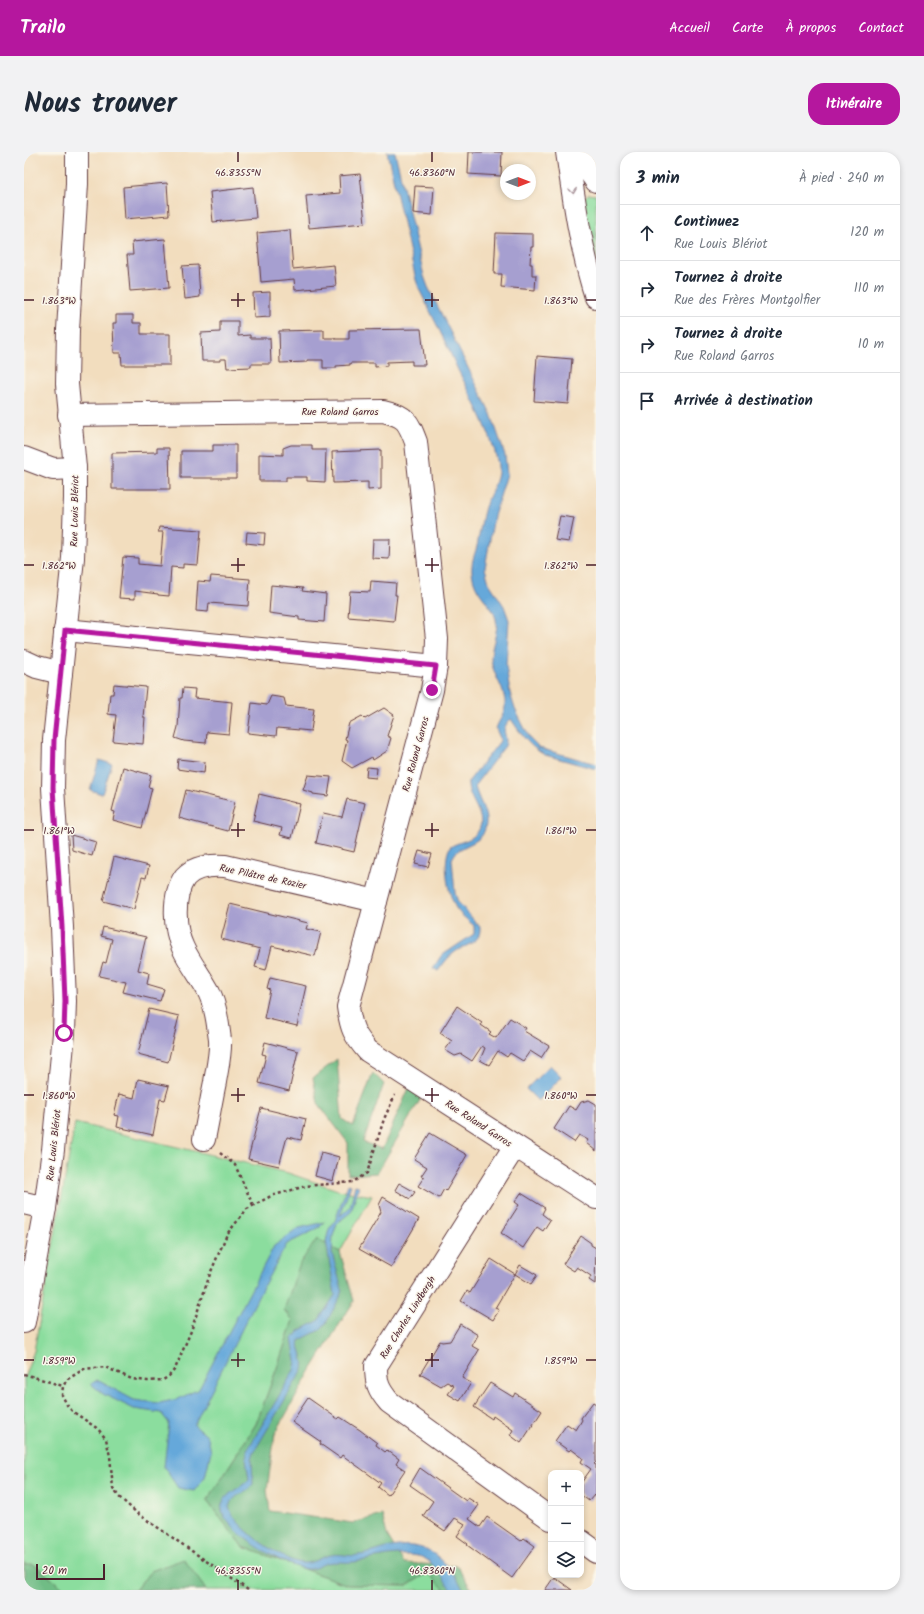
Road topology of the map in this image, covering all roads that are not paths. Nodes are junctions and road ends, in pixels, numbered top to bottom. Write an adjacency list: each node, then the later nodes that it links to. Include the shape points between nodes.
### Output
1 (77, 152): 6 (street, Rue Louis Blériot, via 75,235 68,330)
2 (567, 152): 5 (street, one-way to 5, via 576,215 589,276)
3 (576, 152): 4 (street)
4 (596, 181)
5 (596, 296)
6 (69, 415): 8 (street, Rue Louis Blériot); 11 (street, Rue Roland Garros, via 383,411 398,414 410,424 416,442 432,592)
7 (24, 458): 8 (street, via 53,469)
8 (75, 468): 9 (street, Rue Louis Blériot, via 73,558)
9 (65, 630): 11 (street); 12 (street, Rue Louis Blériot)
10 (24, 661): 12 (street)
11 (436, 666): 13 (street, Rue Roland Garros, via 432,690)
12 (61, 673): 18 (street, Rue Louis Blériot, via 54,740 53,788 65,1001 54,1150)
13 (376, 902): 14 (street, Rue Pilâtre de Rozier, via 225,866 210,865 186,877 175,905 177,926 182,946 209,993 220,1042); 15 (street, Rue Roland Garros, via 348,1007 350,1024 357,1038 368,1051)
14 (204, 1139)
15 (514, 1146): 16 (street, Rue Roland Garros); 20 (street, Rue Charles Lindbergh, via 376,1366 376,1379 379,1390 389,1402)
16 (596, 1198)
17 (24, 1203): 18 (street)
18 (45, 1208): 19 (street, Rue Louis Blériot)
19 (24, 1322)
20 (548, 1517)
21 (582, 1542): 22 (street)
22 (596, 1552)

